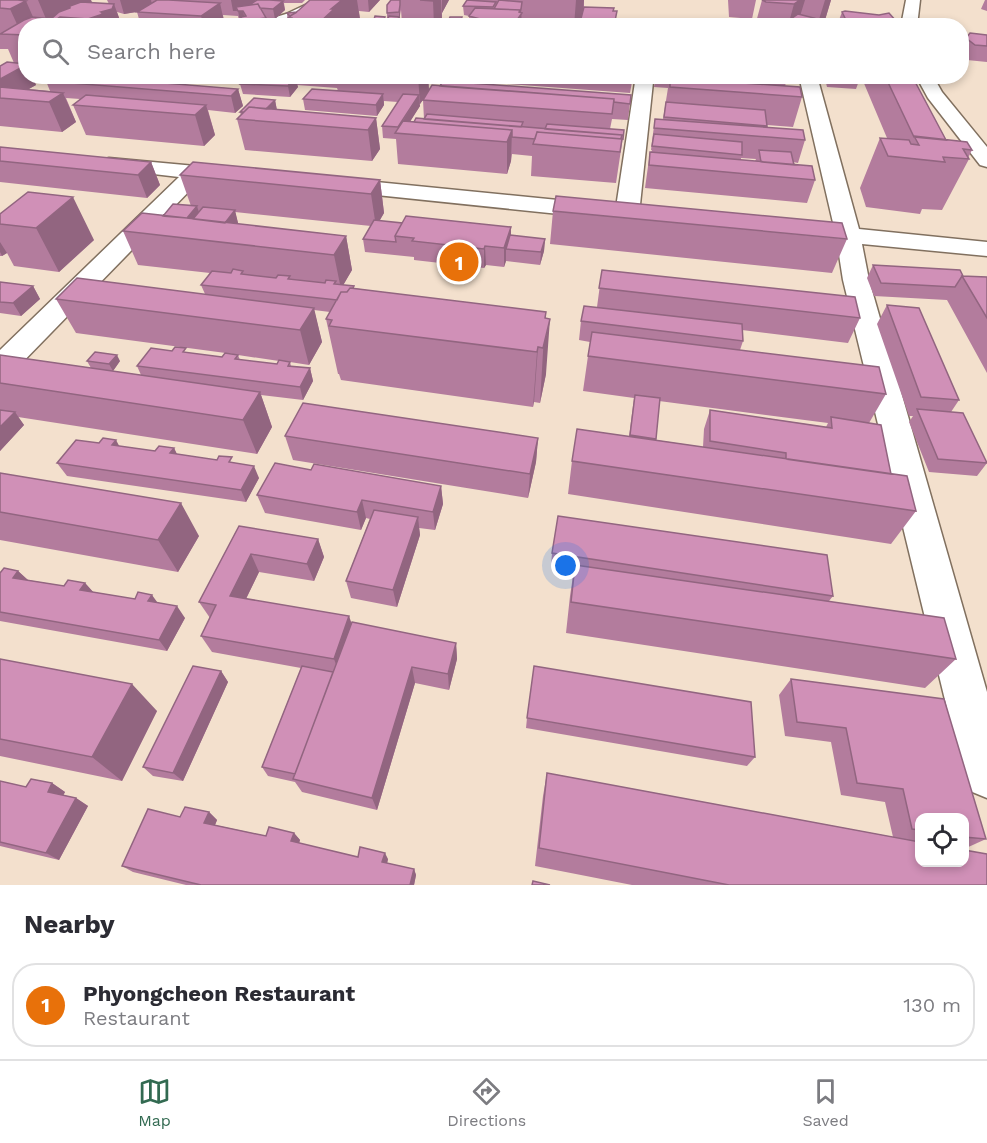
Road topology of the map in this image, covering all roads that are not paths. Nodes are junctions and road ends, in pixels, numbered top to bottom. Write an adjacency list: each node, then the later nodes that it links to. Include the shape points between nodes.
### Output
1 (327, 0): 3 (main road)
2 (913, 0): 4 (main road)
3 (288, 18)
4 (910, 18)
5 (644, 84): 13 (main road)
6 (810, 84): 16 (main road)
7 (928, 84): 8 (main road)
8 (987, 161)
9 (92, 162): 10 (main road)
10 (196, 172): 11 (main road); 18 (main road)
11 (255, 178)
12 (313, 183): 13 (main road)
13 (627, 214): 14 (main road)
14 (650, 216)
15 (778, 228): 16 (main road)
16 (848, 235): 17 (main road); 19 (main road, via 856,280)
17 (987, 249)
18 (0, 367)
19 (987, 774)

